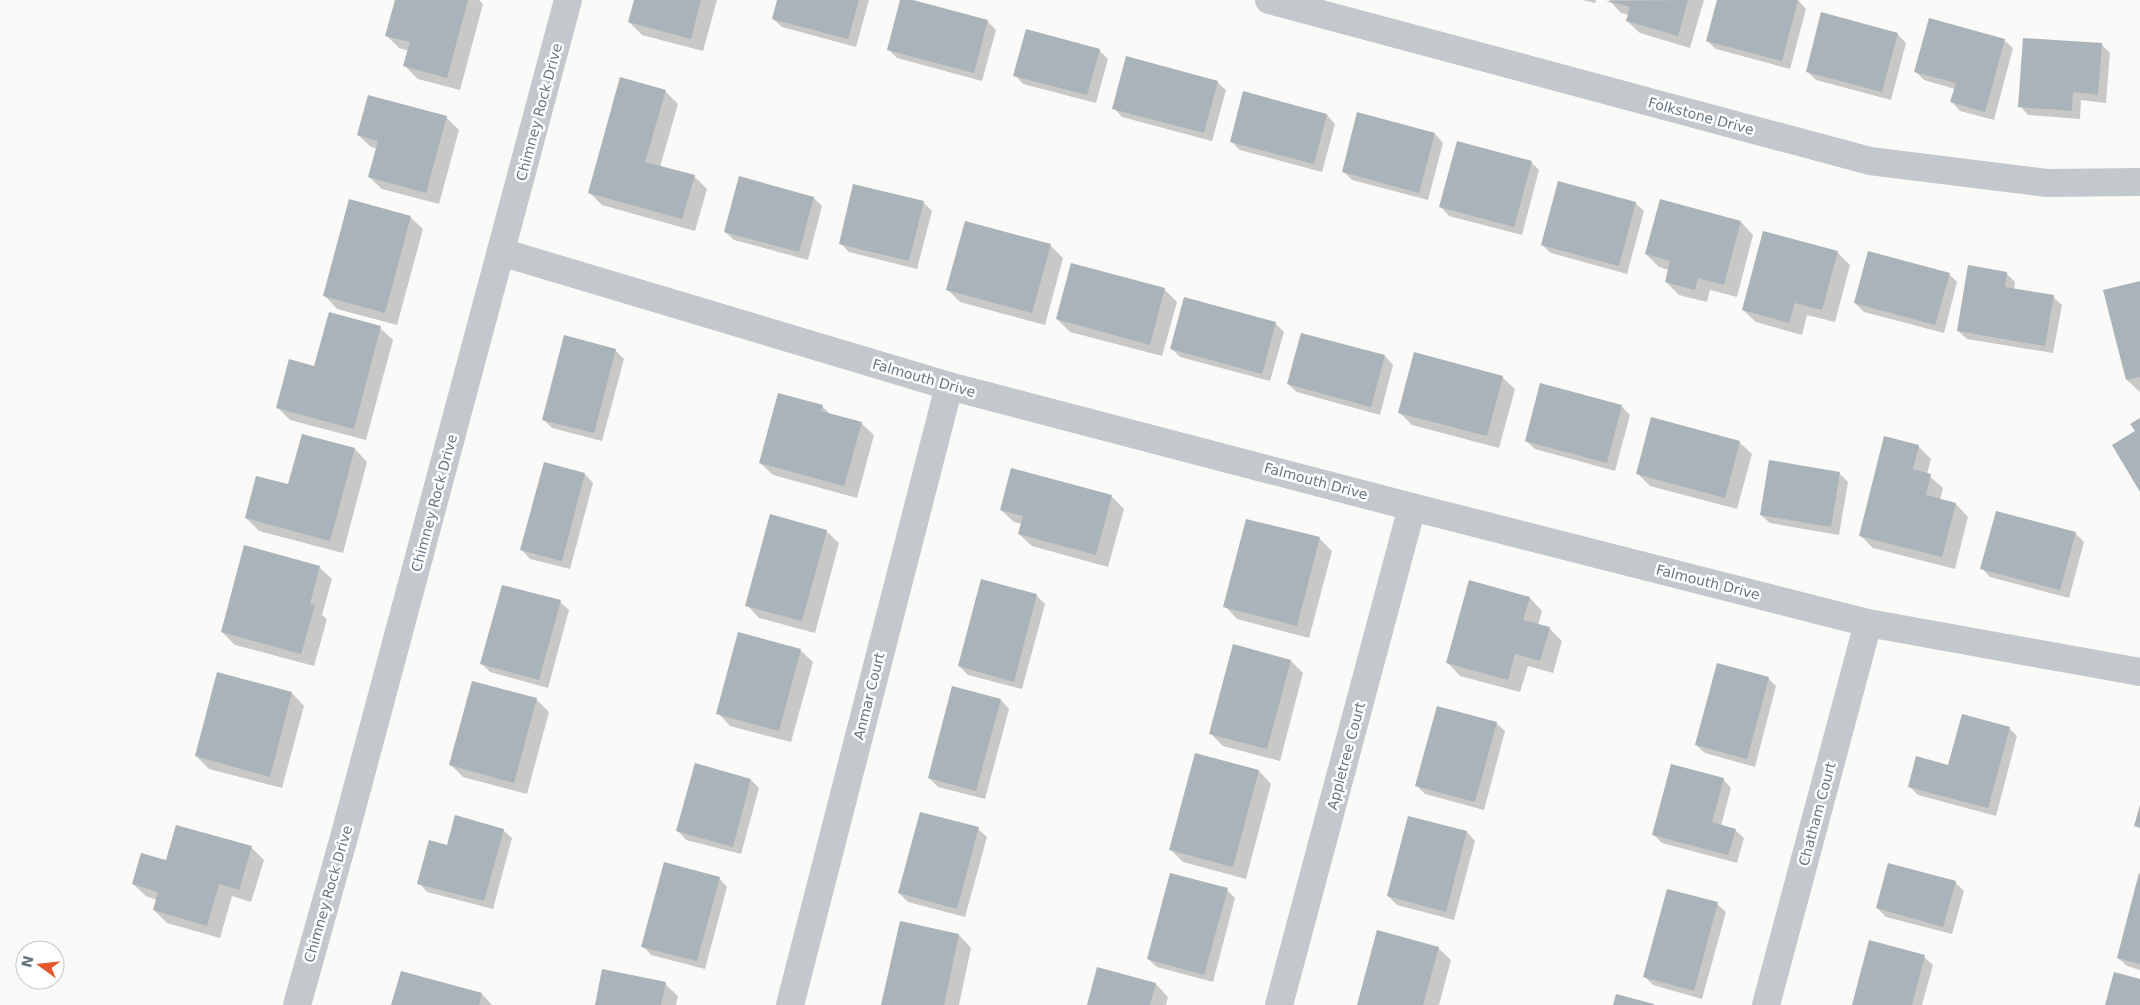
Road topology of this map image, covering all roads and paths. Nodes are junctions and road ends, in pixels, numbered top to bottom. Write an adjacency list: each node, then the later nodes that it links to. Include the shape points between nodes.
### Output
1 (568, 0): 4 (street, Chimney Rock Drive)
2 (1269, 0): 3 (street, Folkstone Drive, via 1870,161 2047,183)
3 (2140, 182)
4 (501, 252): 5 (street, Falmouth Drive); 9 (street, Chimney Rock Drive)
5 (949, 386): 6 (street, Falmouth Drive); 10 (street, Anmar Court)
6 (1412, 506): 7 (street, Falmouth Drive); 11 (street, Appletree Court)
7 (1868, 623): 8 (street, Falmouth Drive); 12 (street, Chatham Court)
8 (2140, 672)
9 (297, 1005)
10 (790, 1005)
11 (1279, 1005)
12 (1766, 1005)

